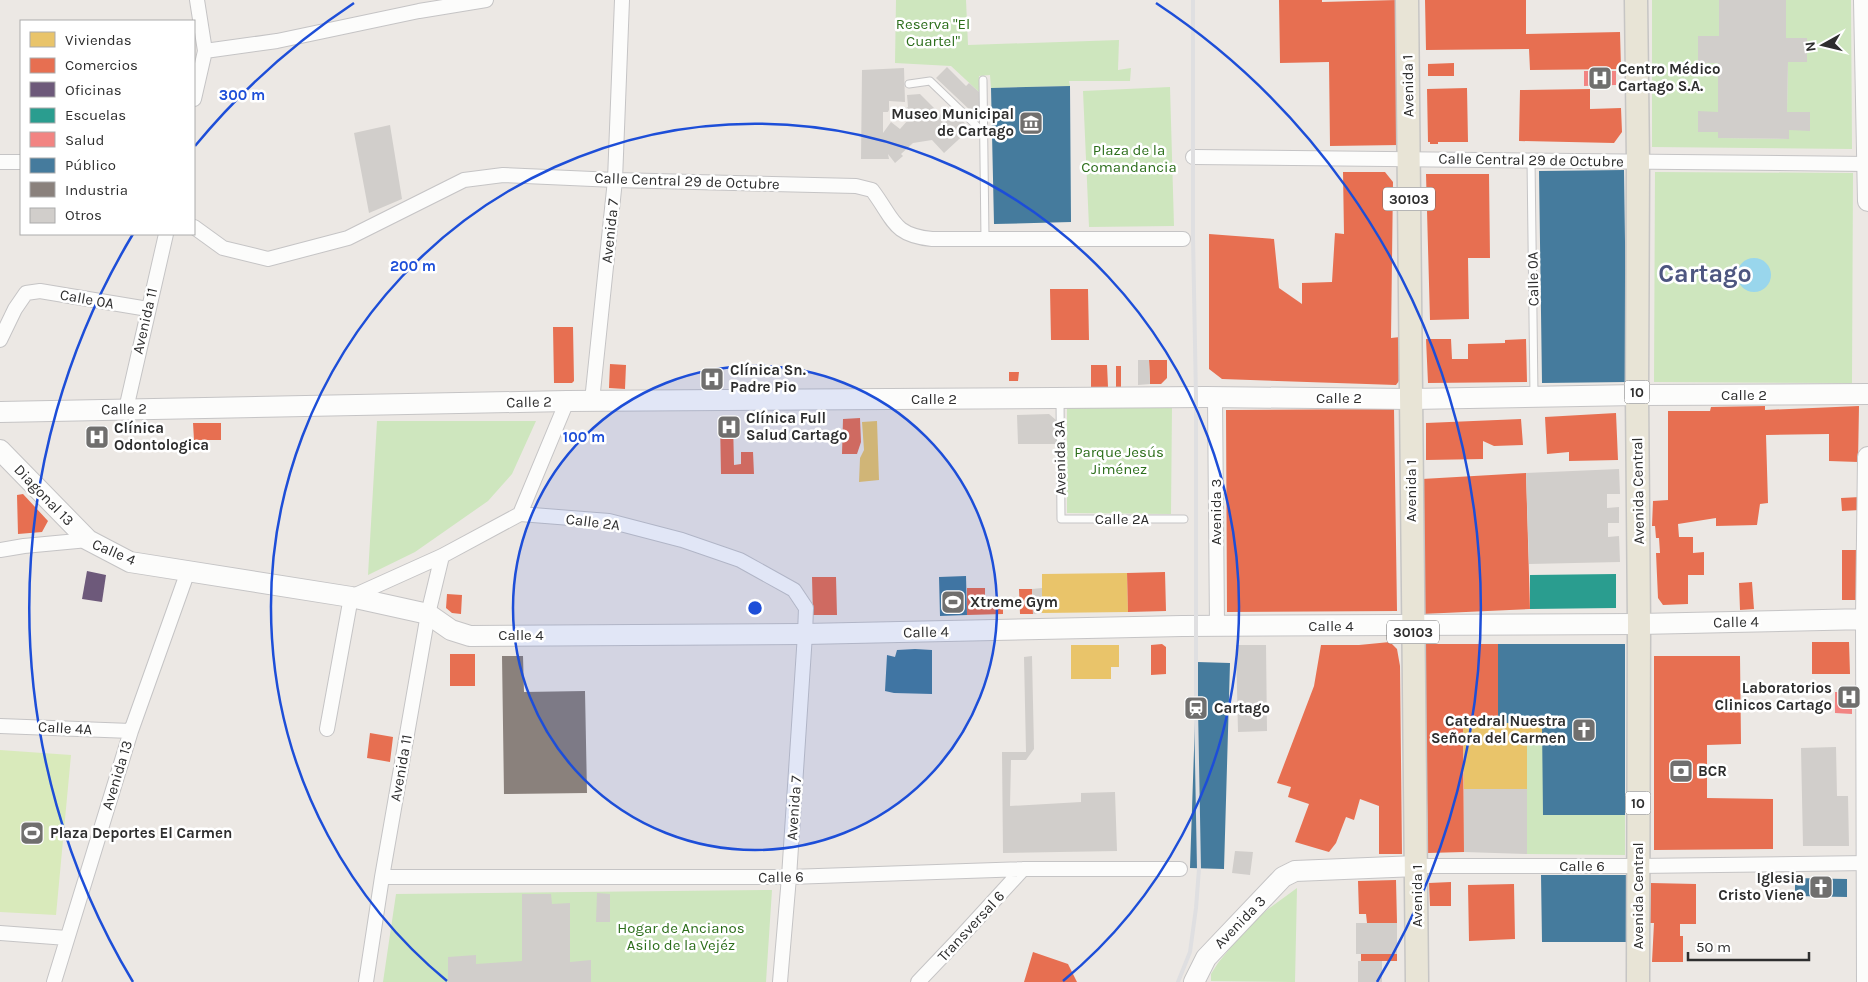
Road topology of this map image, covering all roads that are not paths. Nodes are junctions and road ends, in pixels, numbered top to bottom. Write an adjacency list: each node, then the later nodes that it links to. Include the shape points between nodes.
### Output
1 (197, 0): 8 (street)
2 (486, 0): 7 (street)
3 (622, 0): 20 (street, Avenida 7)
4 (1407, 0): 14 (main road, Avenida 1 / 30103)
5 (1636, 0): 16 (main road, Avenida Central / 10)
6 (1864, 0): 19 (street)
7 (444, 4): 8 (street, via 277,41)
8 (205, 51): 11 (street)
9 (983, 80): 12 (lane)
10 (909, 84): 12 (lane, via 930,81)
11 (195, 95)
12 (983, 132): 25 (lane)
13 (1193, 157): 14 (street, Calle Central 29 de Octubre)
14 (1409, 159): 15 (street, Calle Central 29 de Octubre); 33 (main road, Avenida 1 / 30103)
15 (1532, 160): 16 (street, Calle Central 29 de Octubre); 32 (lane, Calle 0A)
16 (1638, 161): 19 (street, Calle Central 29 de Octubre); 29 (main road, Avenida Central / 10)
17 (0, 162): 18 (street)
18 (20, 162)
19 (1868, 164): 21 (street)
20 (615, 180): 22 (street, Calle Central 29 de Octubre, via 503,174 464,180 348,238 268,259 223,248); 25 (street, Calle Central 29 de Octubre, via 856,186 872,190 900,230 914,237); 35 (street, Avenida 7)
21 (1868, 201)
22 (195, 228)
23 (166, 235): 26 (street, Avenida 11)
24 (1182, 238): 25 (street, Calle Central 29 de Octubre)
25 (985, 239)
26 (148, 309): 27 (street, Calle 0A, via 40,291 26,293); 36 (street, Avenida 11)
27 (0, 340)
28 (1868, 394): 29 (street, Calle 2)
29 (1637, 395): 32 (street, Calle 2); 50 (main road, Avenida Central / 10)
30 (1060, 398): 31 (street, Calle 2); 35 (street, Calle 2); 41 (lane, Avenida 3A)
31 (1215, 398): 33 (street, Calle 2); 52 (street, Avenida 3)
32 (1534, 398): 33 (street, Calle 2)
33 (1411, 399): 51 (main road, Avenida 1 / 30103)
34 (567, 401): 35 (street, Calle 2); 36 (street, Calle 2); 40 (street)
35 (592, 401)
36 (126, 409): 37 (street, Calle 2)
37 (0, 412)
38 (0, 450): 43 (street, Diagonal 13)
39 (1868, 457): 49 (street)
40 (520, 514): 45 (street); 53 (street, Calle 2A, via 609,521 682,540 740,560 794,590 806,608)
41 (1061, 519): 42 (lane, Calle 2A)
42 (1184, 519)
43 (88, 540): 44 (street, Calle 4); 46 (street, Calle 4, via 130,562)
44 (0, 550)
45 (442, 556): 47 (street); 48 (street, Avenida 11)
46 (188, 571): 47 (street, Calle 4); 56 (street, Avenida 13)
47 (351, 597): 48 (street, Calle 4); 55 (street)
48 (428, 614): 53 (street, Calle 4, via 451,630 470,636); 63 (street, Avenida 11)
49 (1867, 619): 50 (street, Calle 4); 57 (street)
50 (1639, 624): 51 (street, Calle 4); 59 (main road, Avenida Central / 10)
51 (1412, 625): 52 (street, Calle 4); 58 (main road, Avenida 1 / 30103)
52 (1217, 626): 53 (street, Calle 4)
53 (805, 634): 64 (street, Avenida 7)
54 (0, 726): 56 (street, Calle 4A)
55 (327, 729)
56 (131, 732): 66 (street, Avenida 13)
57 (1867, 863): 59 (street, Calle 6); 74 (street)
58 (1417, 866): 59 (street, Calle 6); 62 (street, Calle 6); 72 (main road, Avenida 1 / 30103)
59 (1638, 866): 73 (main road, Avenida Central / 10)
60 (1023, 869): 61 (street, Calle 6); 64 (street, Calle 6); 70 (street, Transversal 6)
61 (1180, 869)
62 (1295, 871): 71 (street, Avenida 3, via 1283,877 1206,958)
63 (382, 877): 64 (street, Calle 6); 68 (street, Avenida 11)
64 (789, 877): 69 (street, Avenida 7)
65 (0, 933): 66 (street)
66 (67, 938): 67 (street, Avenida 13)
67 (53, 981)
68 (366, 982)
69 (780, 982)
70 (918, 982)
71 (1194, 982)
72 (1417, 982)
73 (1638, 982)
74 (1867, 982)

